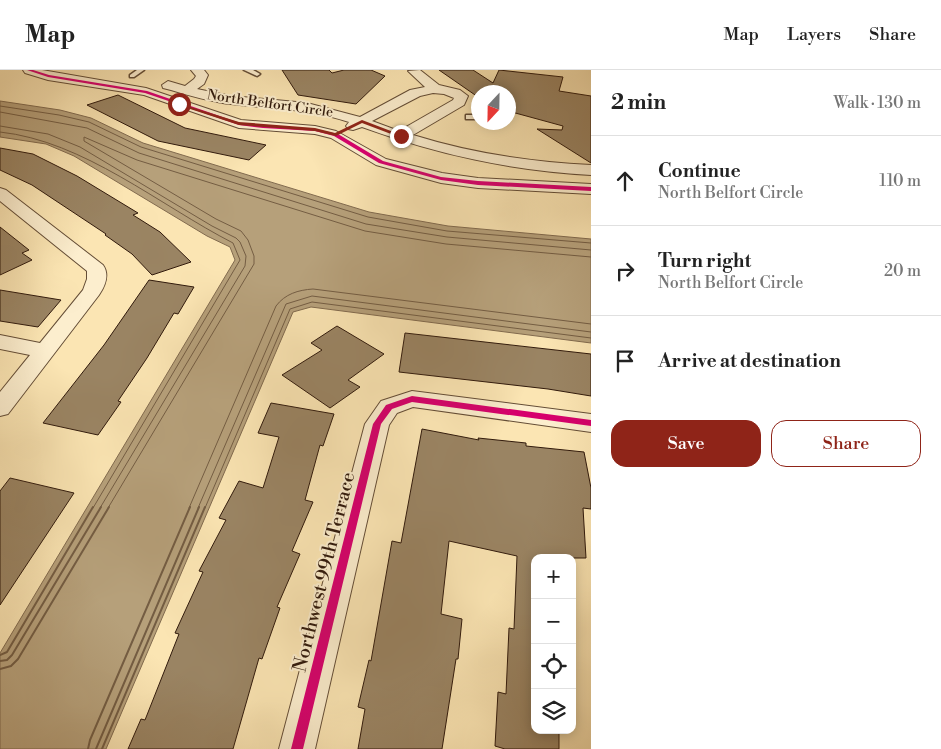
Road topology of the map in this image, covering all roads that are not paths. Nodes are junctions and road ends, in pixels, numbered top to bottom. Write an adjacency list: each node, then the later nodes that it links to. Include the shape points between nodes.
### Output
1 (29, 70): 13 (street, North Belfort Circle, via 146,92 239,124 315,130)
2 (90, 70): 6 (street, North Belfort Circle)
3 (197, 70): 9 (street, via 202,75 200,81)
4 (248, 70): 7 (lane)
5 (414, 71): 8 (street)
6 (136, 73): 9 (street, North Belfort Circle)
7 (257, 74)
8 (434, 88): 10 (street, via 461,96 459,102); 12 (street, North Belfort Circle, via 415,93)
9 (187, 90): 12 (street, North Belfort Circle, via 232,100 316,108)
10 (442, 112): 11 (street); 14 (street)
11 (471, 117)
12 (362, 121): 13 (street, North Belfort Circle); 14 (street, North Belfort Circle)
13 (336, 135): 16 (street, North Belfort Circle, via 381,162 441,178 478,183)
14 (401, 136): 15 (street, North Belfort Circle, via 452,152 500,162)
15 (591, 170)
16 (591, 188)
17 (0, 194): 19 (street, via 96,269 97,279 92,290)
18 (0, 342): 19 (street)
19 (45, 351): 20 (street)
20 (0, 408)
21 (591, 423): 22 (street, Northwest 99th Terrace, via 412,400 389,406 377,424)
22 (297, 749)

